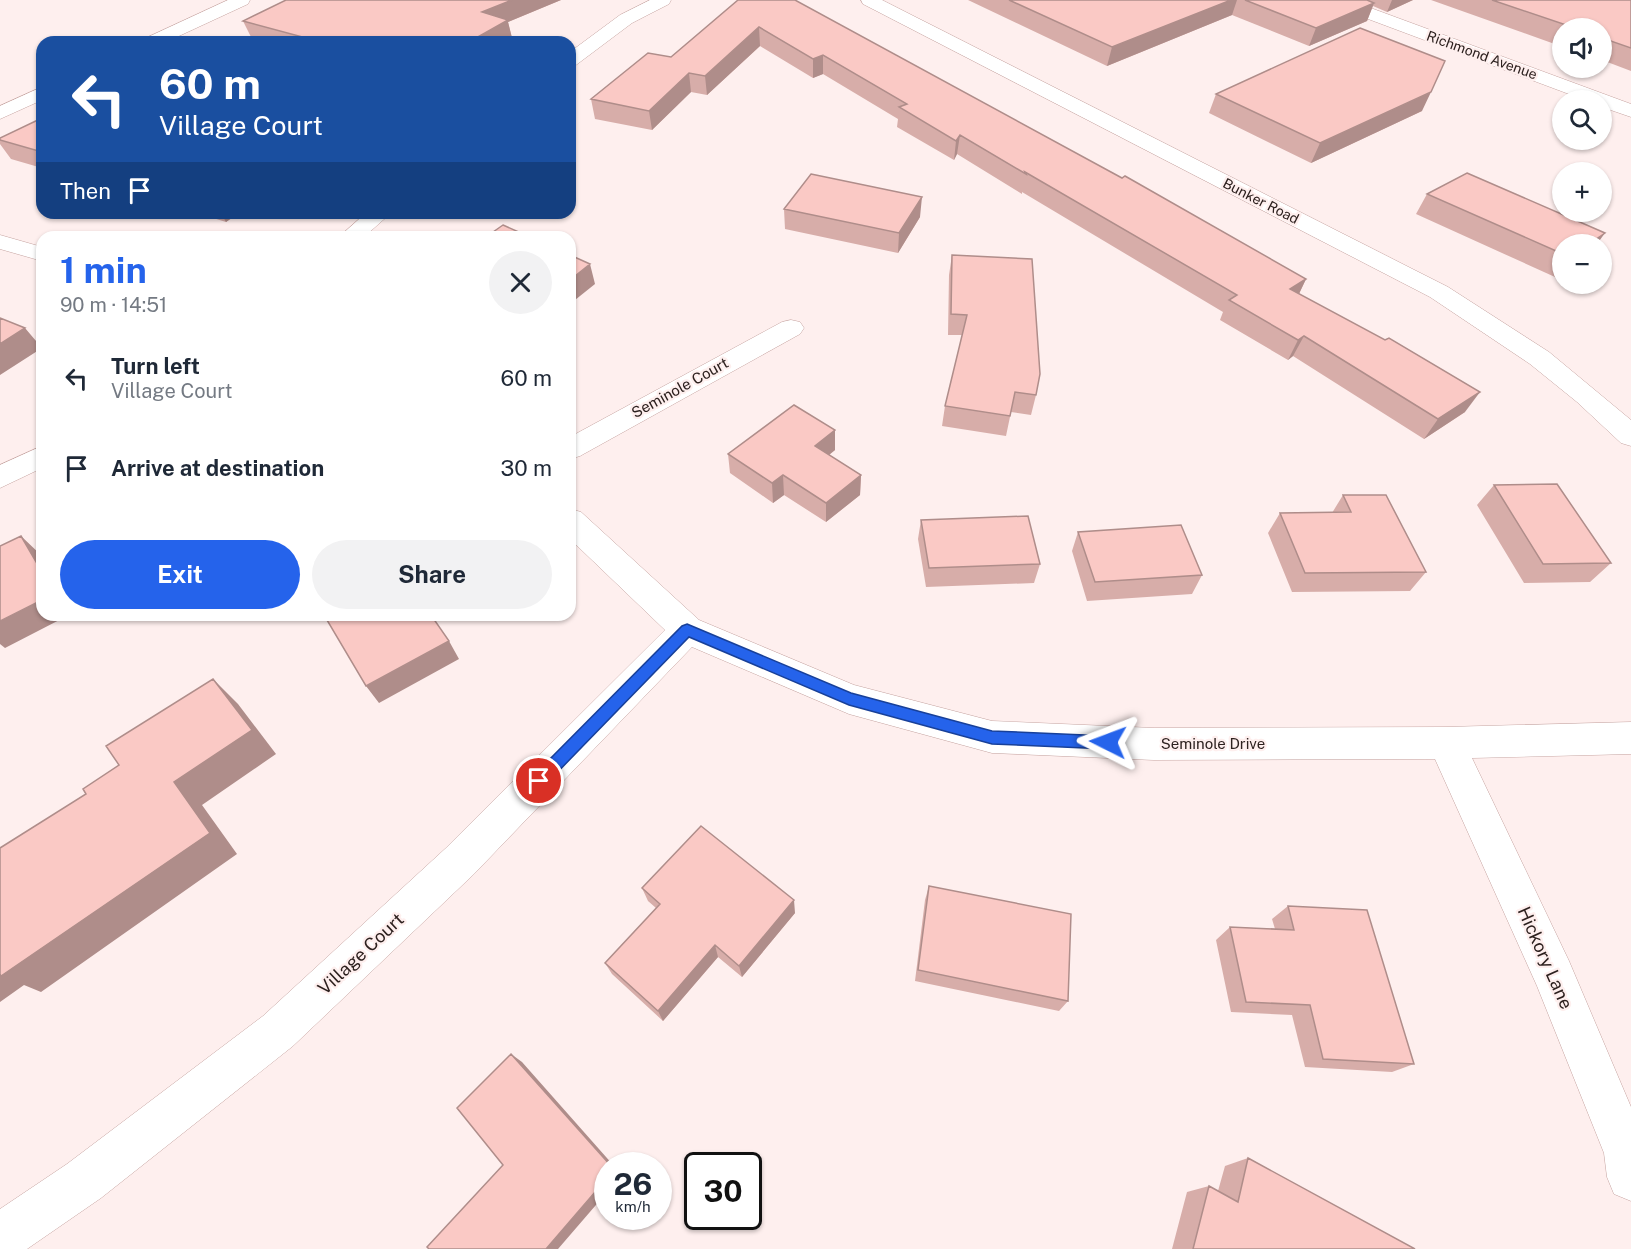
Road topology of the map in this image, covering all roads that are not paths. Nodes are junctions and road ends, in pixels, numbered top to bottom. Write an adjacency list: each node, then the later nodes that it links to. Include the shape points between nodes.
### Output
1 (242, 0): 5 (street)
2 (663, 0): 6 (street, via 627,19)
3 (869, 0): 15 (street, Bunker Road, via 1448,297 1561,373)
4 (1334, 0): 8 (street, Richmond Avenue)
5 (165, 36)
6 (576, 57)
7 (36, 96): 9 (street)
8 (1631, 111)
9 (0, 113)
10 (374, 219): 11 (street)
11 (358, 231)
12 (0, 242): 13 (street)
13 (36, 252)
14 (791, 328): 16 (street, Seminole Court)
15 (1631, 436)
16 (576, 445)
17 (36, 459): 18 (street)
18 (0, 478)
19 (576, 526): 20 (street, Seminole Drive)
20 (687, 630): 22 (street, Seminole Drive, via 849,699 992,738 1154,744); 24 (street, Village Court, via 460,861 278,1031 84,1181)
21 (1631, 738): 22 (street, Seminole Drive)
22 (1446, 743): 23 (street, Hickory Lane, via 1554,976 1627,1153)
23 (1631, 1177)
24 (0, 1238)

